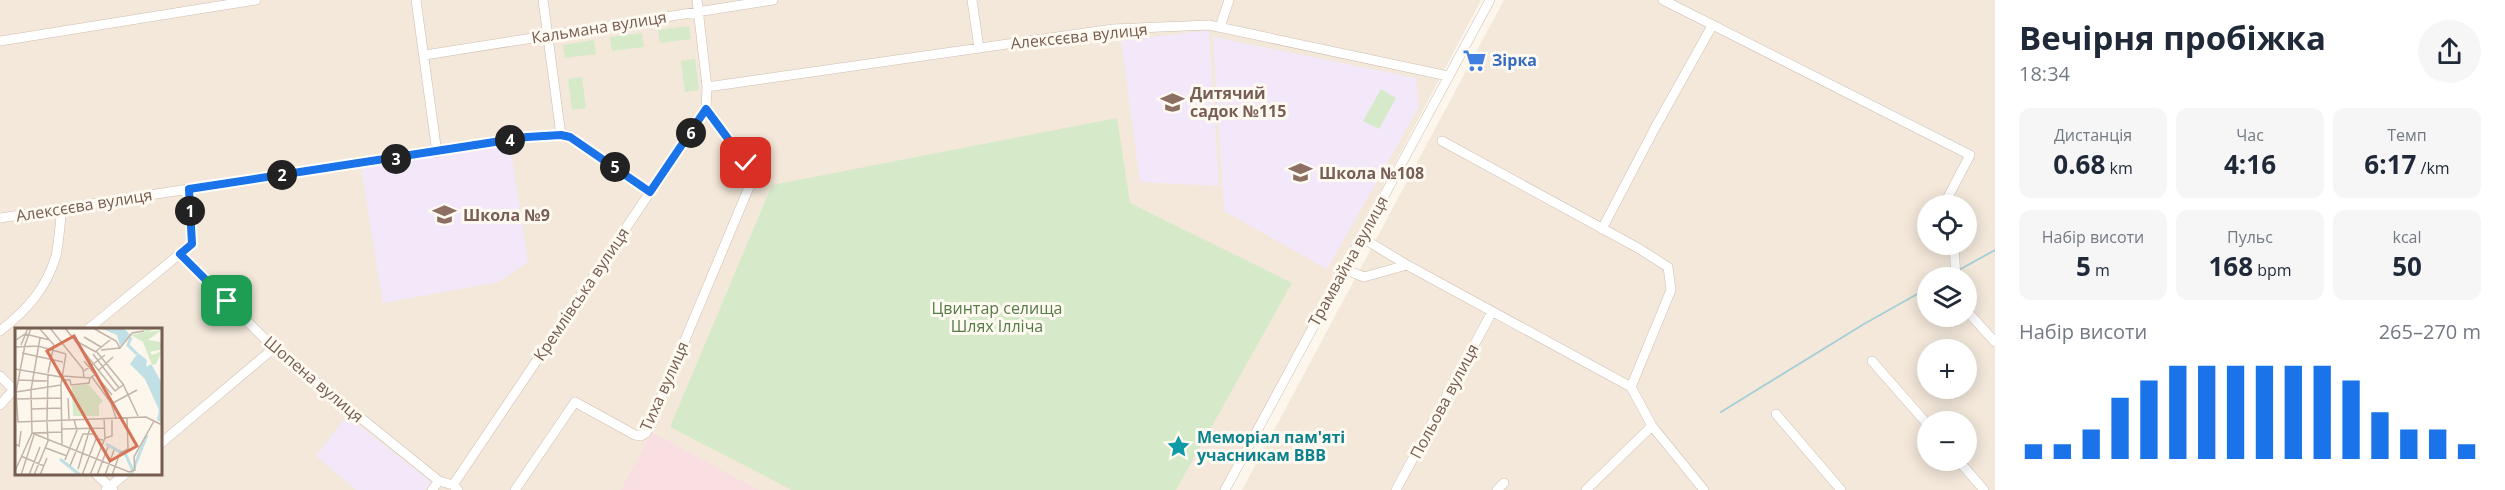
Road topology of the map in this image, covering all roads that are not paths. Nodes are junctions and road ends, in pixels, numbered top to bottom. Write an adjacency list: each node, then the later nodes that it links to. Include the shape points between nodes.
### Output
1 (256, 0): 14 (street)
2 (416, 0): 16 (street)
3 (543, 0): 13 (street)
4 (697, 0): 10 (street)
5 (773, 0): 10 (street, Кальмана вулиця)
6 (972, 0): 15 (street)
7 (1229, 0): 12 (street)
8 (1490, 0): 17 (street, Трамвайна вулиця)
9 (1663, 0): 11 (street)
10 (699, 11): 13 (street, Кальмана вулиця); 18 (street)
11 (1712, 26): 25 (street, via 1970,154); 28 (street)
12 (1220, 27): 15 (street, Алексєєва вулиця, via 1113,29); 17 (street, Алексєєва вулиця)
13 (548, 36): 16 (street, Кальмана вулиця); 20 (street)
14 (0, 40)
15 (979, 48): 18 (street, Алексєєва вулиця)
16 (425, 54): 22 (street)
17 (1448, 76): 29 (street, Трамвайна вулиця)
18 (707, 87): 19 (street)
19 (707, 105): 24 (street, Кремлівська вулиця); 56 (street, Тиха вулиця, via 746,163 757,168 646,433 635,435 575,402)
20 (561, 135): 22 (street, Алексєєва вулиця); 24 (street, Алексєєва вулиця, via 580,143)
21 (1442, 141): 28 (street)
22 (437, 153): 23 (street, Алексєєва вулиця)
23 (189, 189): 26 (street, Алексєєва вулиця); 30 (street, via 192,244)
24 (650, 192): 53 (street, Кремлівська вулиця)
25 (1949, 195)
26 (62, 208): 27 (street, Алексєєва вулиця); 36 (street, via 56,253 47,281 31,304)
27 (0, 218)
28 (1602, 229): 41 (street, via 1668,267 1671,290)
29 (1361, 237): 31 (street); 32 (street, Трамвайна вулиця)
30 (180, 254): 35 (street); 38 (street, Шопена вулиця)
31 (1407, 266): 32 (street, via 1364,277); 33 (street)
32 (1344, 269): 57 (street, Трамвайна вулиця)
33 (1492, 312): 41 (street); 58 (street, Польова вулиця)
34 (1977, 322): 37 (street)
35 (89, 328)
36 (0, 331)
37 (1995, 342)
38 (274, 348): 48 (street); 52 (street, Шопена вулиця)
39 (1872, 361): 45 (street)
40 (0, 376): 42 (street)
41 (1631, 387): 47 (street)
42 (15, 388)
43 (15, 390): 44 (street)
44 (0, 405)
45 (1917, 412)
46 (1776, 414): 61 (street)
47 (1652, 426): 59 (street); 60 (street)
48 (162, 442)
49 (1968, 471): 62 (street)
50 (97, 475): 54 (street)
51 (124, 475): 54 (street)
52 (439, 481): 53 (street, Шопена вулиця); 55 (street)
53 (455, 488)
54 (109, 489)
55 (432, 490)
56 (515, 490)
57 (1225, 490)
58 (1396, 490)
59 (1586, 490)
60 (1704, 490)
61 (1841, 490)
62 (1984, 490)

